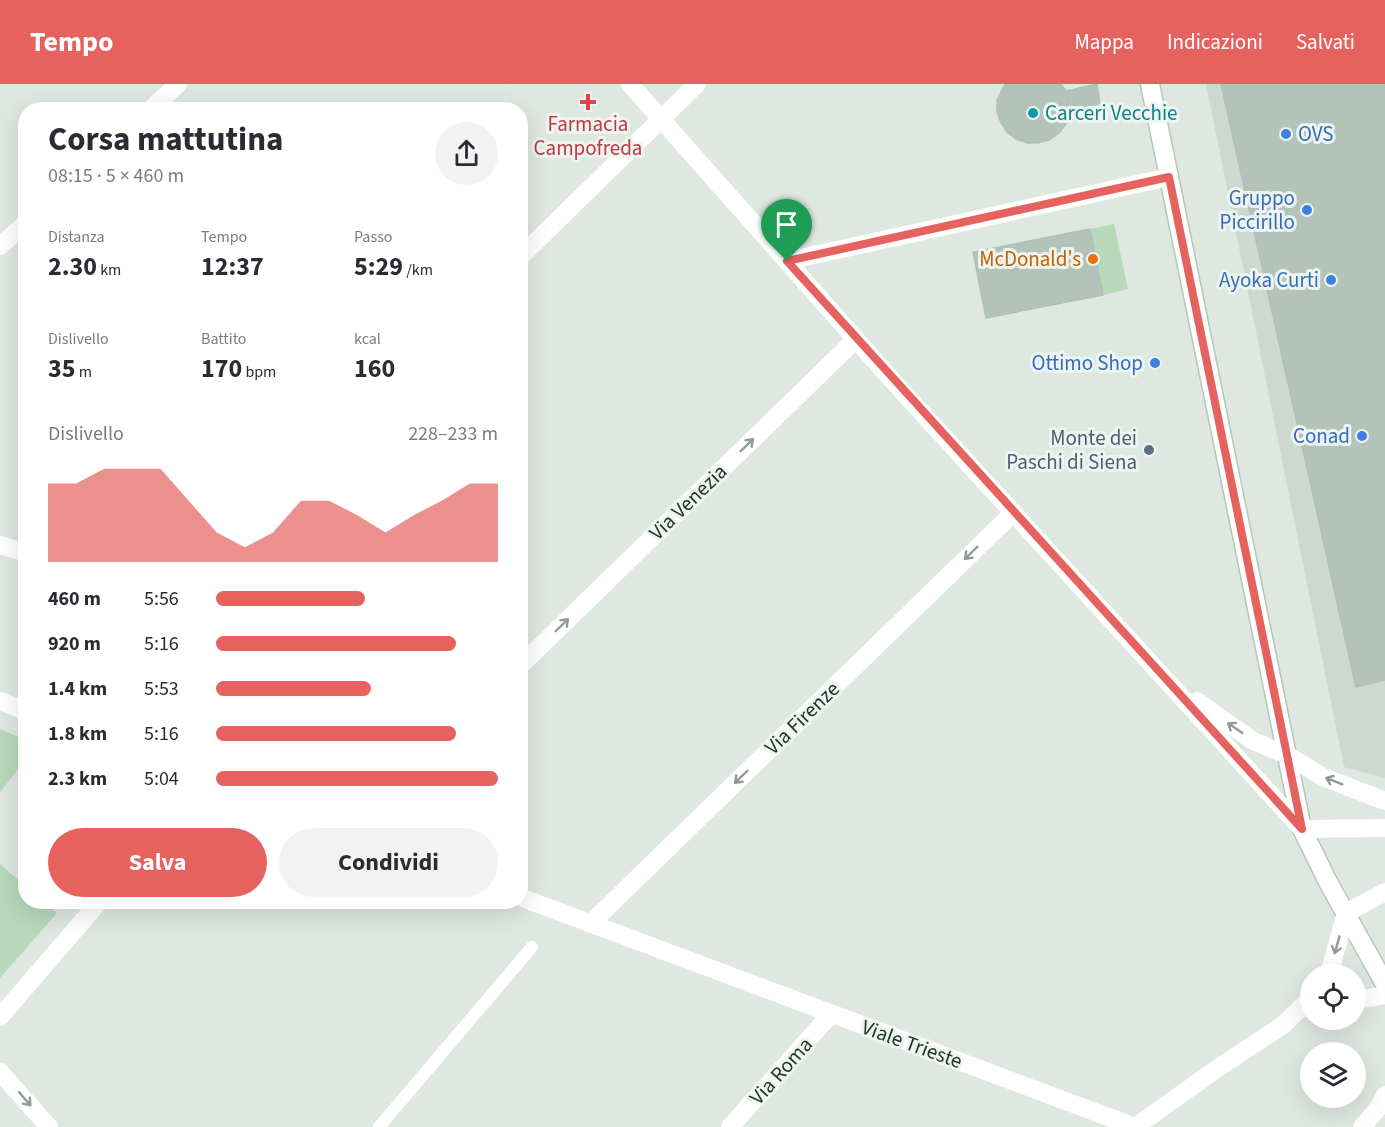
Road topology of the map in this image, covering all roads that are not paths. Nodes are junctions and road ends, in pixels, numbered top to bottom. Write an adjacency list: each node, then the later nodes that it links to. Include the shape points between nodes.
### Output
1 (630, 84): 6 (street)
2 (698, 84): 6 (street)
3 (1150, 84): 7 (street)
4 (170, 87): 5 (street)
5 (157, 102)
6 (662, 120): 10 (street); 11 (street)
7 (1169, 177): 11 (street); 20 (street)
8 (18, 230): 9 (street)
9 (0, 246)
10 (528, 249)
11 (787, 261): 12 (street)
12 (856, 339): 13 (street); 16 (street, Via Venezia, one-way to 12)
13 (1013, 513): 17 (street); 28 (street, Via Firenze, one-way to 28)
14 (0, 545): 15 (street)
15 (18, 550)
16 (528, 658)
17 (1157, 671): 20 (street, one-way to 17, via 1253,741); 23 (street)
18 (0, 701): 19 (street)
19 (18, 708)
20 (1287, 755): 21 (street, one-way to 20, via 1323,777); 23 (street)
21 (1385, 801)
22 (1385, 828): 23 (street)
23 (1302, 829): 27 (street)
24 (1385, 892): 27 (street)
25 (528, 900): 28 (street, Viale Trieste)
26 (93, 909): 36 (street)
27 (1346, 913): 30 (street, one-way to 30); 31 (street)
28 (590, 924): 35 (street, Viale Trieste)
29 (532, 946): 42 (lane)
30 (1332, 964)
31 (1385, 984)
32 (1385, 995): 33 (street)
33 (1366, 998)
34 (1300, 1009): 38 (street, Viale Trieste)
35 (831, 1014): 43 (street, Via Roma); 44 (street, Viale Trieste)
36 (0, 1017)
37 (1300, 1018): 38 (street, Viale Trieste)
38 (1283, 1025): 44 (street, Viale Trieste)
39 (0, 1072): 41 (street, one-way to 41)
40 (1383, 1102): 45 (street)
41 (49, 1127)
42 (379, 1127)
43 (730, 1127)
44 (1135, 1127)
45 (1362, 1127)

